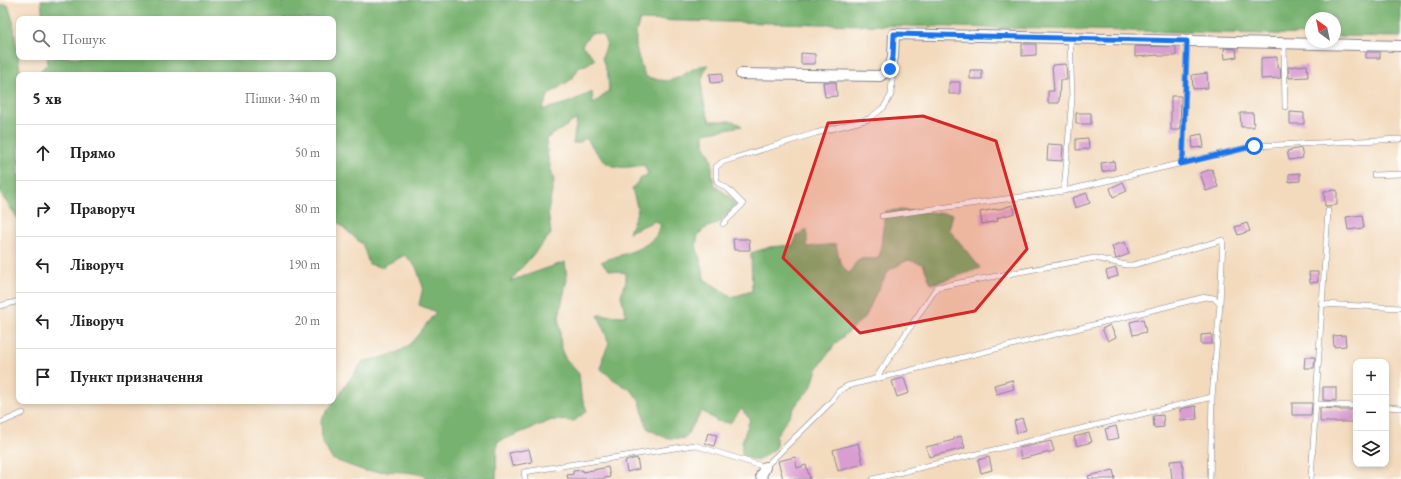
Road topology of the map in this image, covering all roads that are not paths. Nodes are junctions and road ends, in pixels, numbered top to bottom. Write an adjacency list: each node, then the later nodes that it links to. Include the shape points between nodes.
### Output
1 (1070, 38): 2 (street); 5 (street, via 894,34); 12 (lane, via 1072,98)
2 (1187, 41): 3 (street); 9 (lane, via 1183,156)
3 (1284, 44): 4 (street); 7 (lane)
4 (1401, 46)
5 (893, 57): 6 (street, via 890,69 880,76); 15 (lane, via 891,94 884,108 869,119 722,162 716,167 718,183 743,204)
6 (741, 74)
7 (1285, 107)
8 (1401, 139): 9 (lane, via 1254,146)
9 (1180, 164): 12 (lane)
10 (1401, 174): 11 (lane)
11 (1374, 175)
12 (1064, 190): 14 (lane)
13 (1328, 211): 18 (lane)
14 (882, 216)
15 (723, 224)
16 (16, 302): 19 (lane)
17 (1220, 304): 21 (lane, via 1214,298 1205,297); 21 (lane, via 1223,240 1133,265 1095,258 937,287); 22 (lane)
18 (1321, 304): 20 (lane); 23 (lane)
19 (0, 306)
20 (1401, 308)
21 (876, 378): 29 (lane, via 847,386 839,391)
22 (1212, 397): 32 (lane); 33 (lane)
23 (1316, 404): 24 (lane); 34 (lane)
24 (1353, 406)
25 (1389, 407): 26 (lane)
26 (1401, 408)
27 (23, 413): 28 (lane)
28 (0, 423)
29 (765, 467): 30 (lane, via 694,445 524,472); 31 (street)
30 (525, 479)
31 (762, 479)
32 (873, 479)
33 (1210, 479)
34 (1311, 479)

